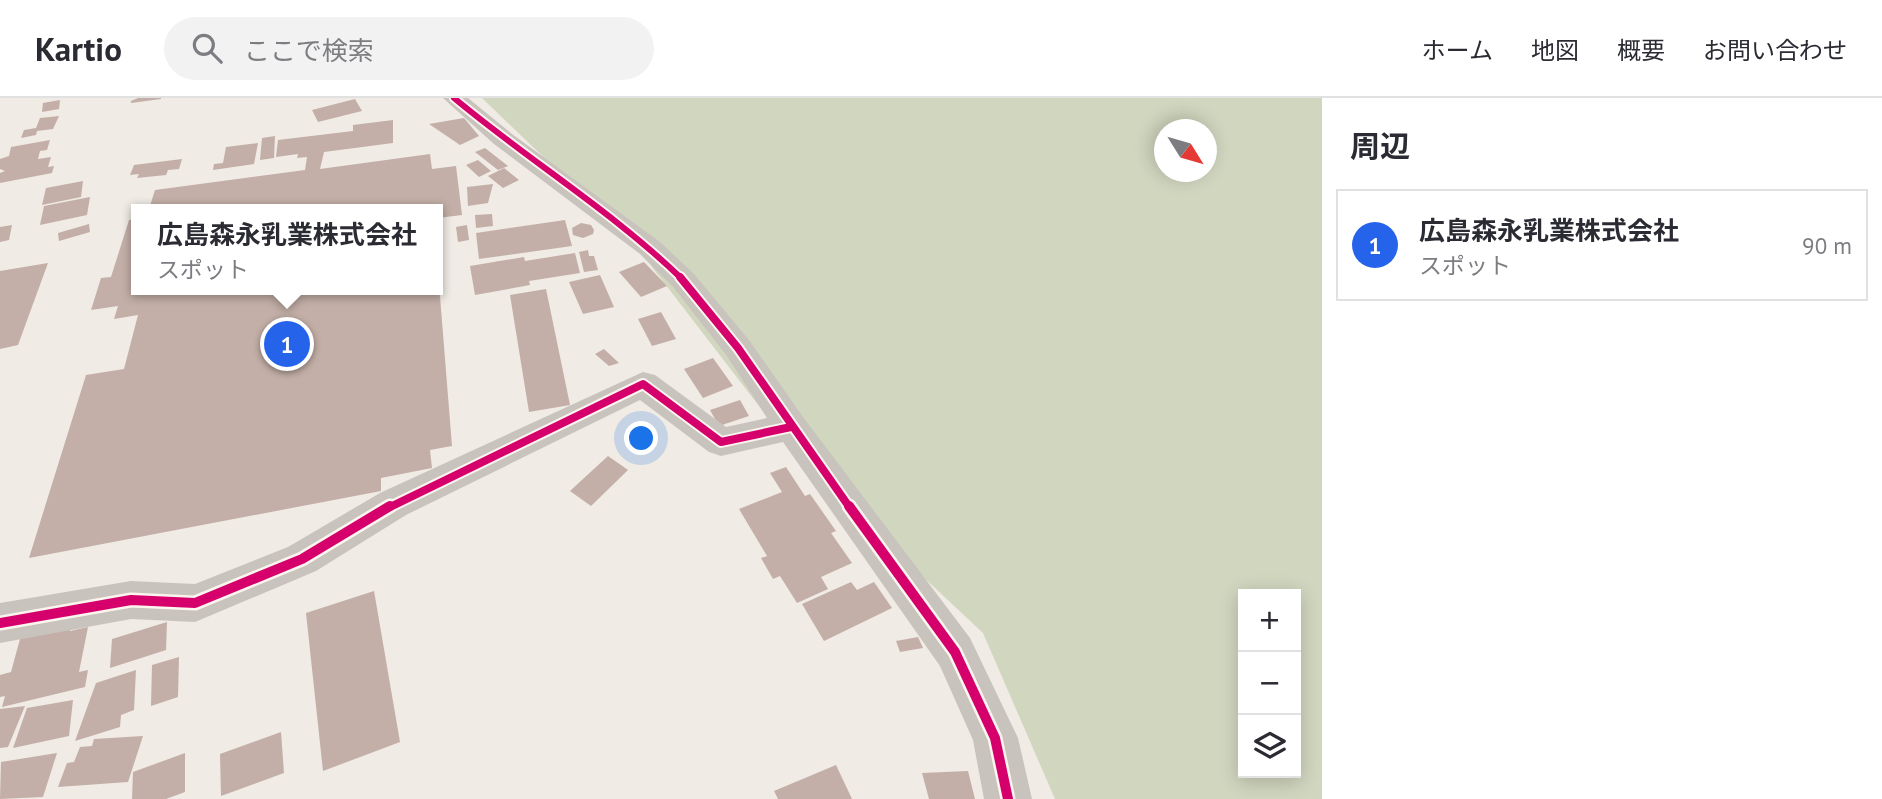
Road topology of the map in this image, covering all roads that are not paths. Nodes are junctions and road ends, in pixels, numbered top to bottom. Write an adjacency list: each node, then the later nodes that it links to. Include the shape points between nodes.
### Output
1 (454, 98): 2 (street, via 676,272 738,348)
2 (791, 427): 3 (street, via 722,442 643,384 393,504 302,559 195,603 131,600); 4 (street, via 955,652 995,738)
3 (0, 623)
4 (1008, 799)

